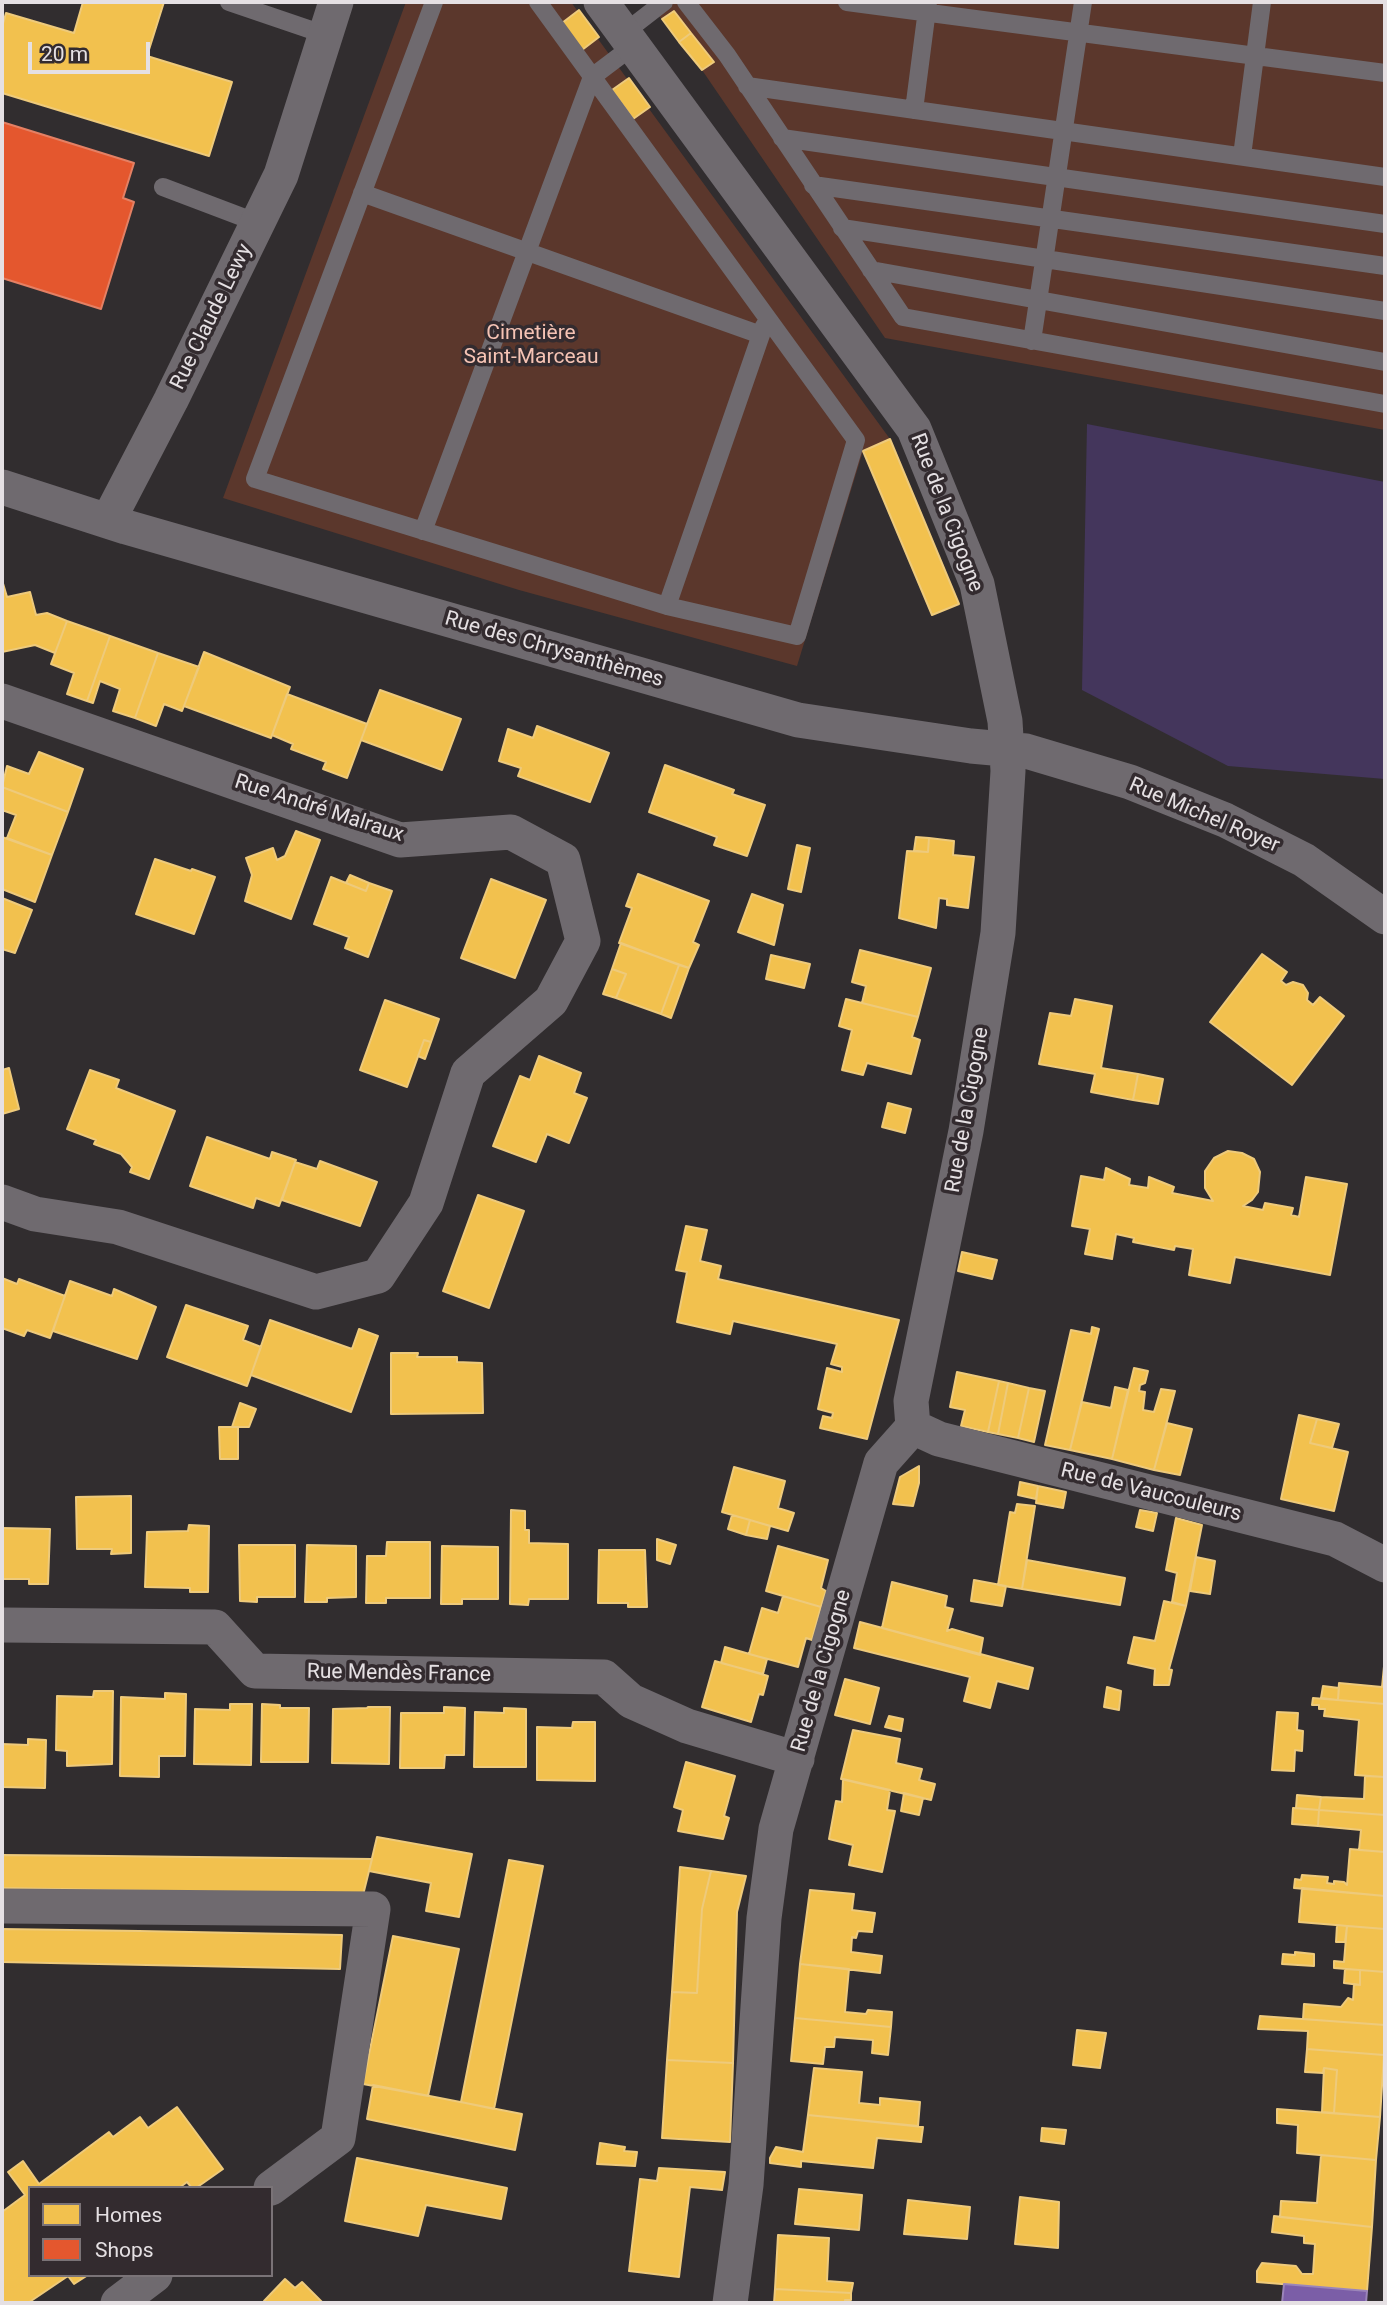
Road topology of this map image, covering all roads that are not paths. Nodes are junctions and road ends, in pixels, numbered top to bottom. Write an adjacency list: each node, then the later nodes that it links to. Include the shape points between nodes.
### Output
1 (229, 2): 13 (lane)
2 (336, 2): 13 (street, Rue Claude Lewy)
3 (434, 2): 27 (lane)
4 (538, 2): 17 (lane)
5 (601, 2): 14 (street, Rue de la Cigogne)
6 (664, 2): 14 (lane)
7 (686, 2): 18 (lane)
8 (847, 2): 11 (lane)
9 (1083, 2): 12 (lane)
10 (1262, 2): 15 (lane)
11 (928, 7): 12 (lane); 19 (lane)
12 (1078, 32): 15 (lane); 20 (lane)
13 (326, 35): 29 (street, Rue Claude Lewy, via 281,175)
14 (628, 40): 17 (lane); 47 (street, Rue de la Cigogne, via 914,429 977,584)
15 (1255, 56): 16 (lane); 22 (lane)
16 (1385, 73)
17 (592, 77): 32 (lane); 38 (lane)
18 (747, 86): 19 (lane); 21 (lane)
19 (914, 110): 20 (lane)
20 (1063, 131): 22 (lane); 23 (lane)
21 (782, 138): 23 (lane); 25 (lane)
22 (1242, 156): 24 (lane)
23 (1057, 177): 28 (lane); 30 (lane)
24 (1385, 177)
25 (813, 185): 28 (lane); 31 (lane)
26 (163, 187): 29 (lane)
27 (362, 193): 32 (lane); 44 (lane, via 255,479)
28 (1050, 218): 33 (lane); 34 (lane)
29 (258, 223): 43 (street, Rue Claude Lewy)
30 (1385, 224)
31 (842, 228): 33 (lane); 35 (lane)
32 (527, 251): 38 (lane); 44 (lane)
33 (1045, 258): 36 (lane); 37 (lane)
34 (1385, 266)
35 (871, 270): 36 (lane); 39 (lane, via 903,317)
36 (1038, 299): 39 (lane); 40 (lane)
37 (1385, 311)
38 (764, 327): 45 (lane); 45 (lane, via 856,440 797,636)
39 (1032, 341): 41 (lane)
40 (1385, 362)
41 (1385, 404)
42 (2, 488): 43 (street)
43 (108, 521): 47 (street, Rue des Chrysanthèmes, via 798,720)
44 (424, 531): 45 (lane)
45 (667, 606)
46 (2, 701): 49 (street, Rue André Malraux, via 400,840 512,832 564,860 583,942 551,1001 468,1073 426,1203 378,1276 316,1292 118,1227 35,1214)
47 (1007, 748): 48 (street, Rue Michel Royer, via 1130,782 1225,820 1304,860); 50 (street, Rue de la Cigogne, via 998,933 966,1131 911,1401)
48 (1385, 917)
49 (2, 1202)
50 (914, 1427): 51 (street, Rue de Vaucouleurs, via 939,1439 1335,1539); 53 (street, Rue de la Cigogne, via 881,1463)
51 (1385, 1566)
52 (2, 1625): 53 (street, Rue Mendès France, via 215,1627 255,1671 604,1677 631,1702 687,1726)
53 (797, 1759): 58 (street, Rue de la Cigogne, via 776,1829 764,1918 746,2185)
54 (2, 1906): 55 (street, via 373,1909 338,2138)
55 (273, 2187)
56 (152, 2277): 57 (street)
57 (118, 2303)
58 (730, 2303)

